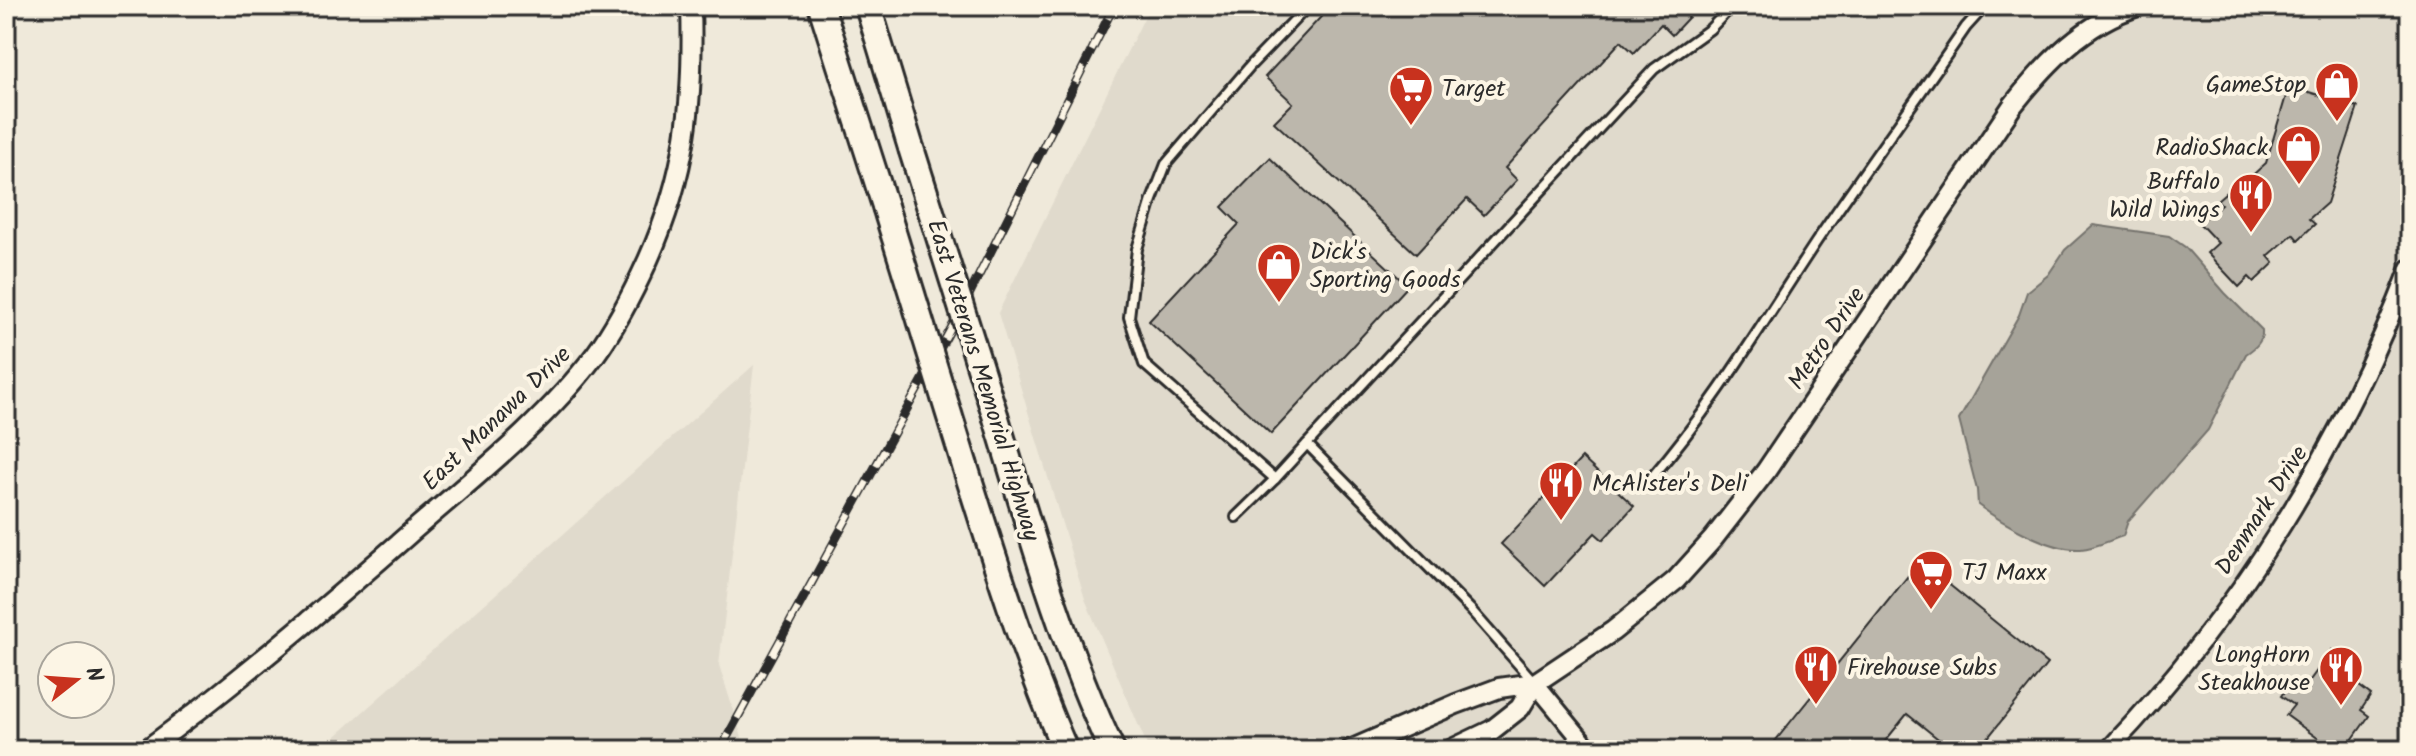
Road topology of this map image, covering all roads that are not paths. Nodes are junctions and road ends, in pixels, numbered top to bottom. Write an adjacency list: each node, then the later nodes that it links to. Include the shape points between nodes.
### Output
1 (691, 6): 14 (street, East Manawa Drive, via 690,100 674,191 636,289 594,355 537,419 468,482 257,665)
2 (821, 6): 15 (main road, East Veterans Memorial Highway, bridge, via 997,568)
3 (868, 6): 16 (main road, East Veterans Memorial Highway, bridge, via 1055,611)
4 (1308, 6): 11 (lane, via 1166,164 1137,249 1129,317 1144,364)
5 (1732, 6): 9 (lane, via 1647,76)
6 (1985, 6): 10 (lane, via 1816,242 1736,368)
7 (2138, 6): 13 (street, Metro Drive, via 2091,27 2032,82 1766,471 1696,560 1639,612)
8 (2410, 268): 20 (street, Denmark Drive, via 2355,395 2300,498 2200,643)
9 (1307, 444): 11 (lane); 13 (lane, via 1470,609)
10 (1652, 477)
11 (1275, 479): 12 (lane)
12 (1236, 517)
13 (1535, 683): 17 (street, Metro Drive, via 1499,688); 18 (street, Metro Drive, via 1520,708 1492,730); 19 (street)
14 (146, 750)
15 (1065, 750)
16 (1112, 750)
17 (1350, 750)
18 (1450, 750)
19 (1590, 750)
20 (2108, 750)

